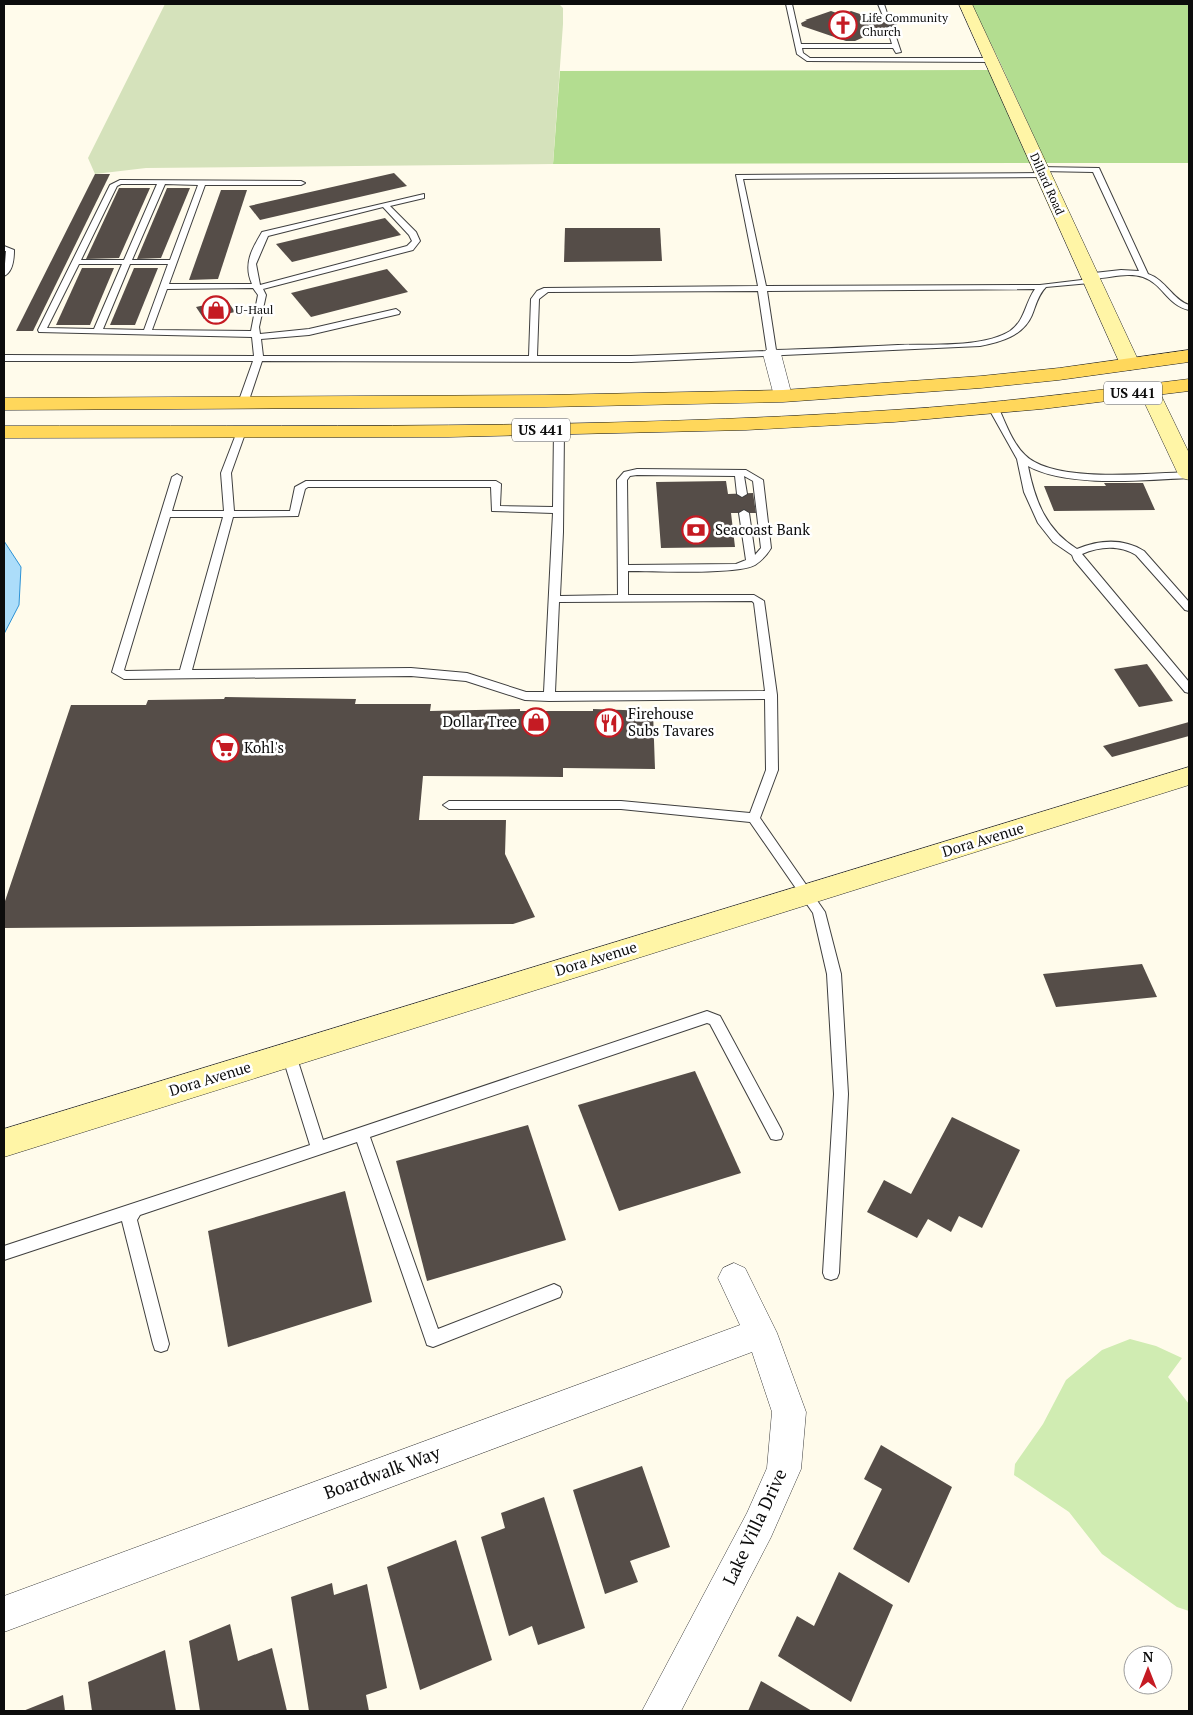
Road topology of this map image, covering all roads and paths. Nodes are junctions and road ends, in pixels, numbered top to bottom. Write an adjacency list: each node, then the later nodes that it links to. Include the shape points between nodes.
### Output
1 (789, 4): 4 (lane)
2 (881, 4): 5 (lane)
3 (965, 4): 7 (street, Dillard Road)
4 (799, 46): 5 (lane); 6 (lane, via 800,54 809,60)
5 (896, 46): 6 (lane)
6 (901, 60): 7 (lane)
7 (992, 60): 8 (street, Dillard Road)
8 (1042, 172): 19 (lane, via 1096,170); 20 (street, Dillard Road); 24 (lane, via 739,177)
9 (162, 182): 10 (lane); 15 (lane, via 120,182 114,185); 16 (lane)
10 (202, 183): 11 (lane); 17 (lane)
11 (301, 183)
12 (422, 196): 13 (lane)
13 (386, 205): 22 (lane, via 265,234 253,255 250,275); 22 (lane, via 413,234 416,241 410,248)
14 (4, 248): 18 (lane, via 10,250 10,261)
15 (75, 262): 16 (lane); 27 (lane, via 42,330)
16 (128, 262): 17 (lane); 27 (lane)
17 (173, 262): 21 (lane)
18 (4, 274)
19 (1145, 275): 20 (lane, via 1113,274); 25 (lane, via 1162,286 1175,302)
20 (1089, 278): 23 (lane); 35 (street, Dillard Road)
21 (164, 287): 22 (lane); 28 (lane)
22 (257, 287): 29 (lane, via 262,295)
23 (1042, 287): 24 (lane); 30 (lane, via 1032,300 1019,330 1000,338 948,346)
24 (762, 288): 30 (lane); 34 (lane, via 547,290 535,299)
25 (1189, 308)
26 (396, 312): 29 (lane, via 309,332)
27 (97, 332): 28 (lane)
28 (147, 333): 29 (lane)
29 (256, 335): 32 (lane)
30 (772, 354): 34 (lane); 39 (street)
31 (1189, 356): 35 (main road, US 441)
32 (259, 357): 33 (lane); 34 (lane); 41 (lane)
33 (4, 358)
34 (533, 360)
35 (1130, 364): 39 (main road, US 441, via 972,382); 43 (main road, via 1123,374 1104,382)
36 (1189, 370): 38 (main road, via 1171,374)
37 (1189, 385): 38 (main road, US 441)
38 (1149, 391): 43 (main road, US 441); 50 (street)
39 (783, 396): 40 (main road, US 441)
40 (546, 401): 41 (main road, US 441); 46 (main road, via 477,414 319,414 261,423)
41 (243, 403): 42 (main road, US 441); 44 (main road, via 196,416 164,419)
42 (4, 404)
43 (996, 409): 45 (main road, US 441, via 788,424); 48 (lane)
44 (4, 420)
45 (559, 430): 46 (main road, US 441); 53 (lane)
46 (241, 431): 47 (main road, US 441); 56 (lane, via 226,473)
47 (4, 432)
48 (1022, 459): 50 (lane, via 1043,469 1068,475); 57 (lane, via 1027,488 1035,508 1056,539)
49 (740, 473): 52 (lane); 58 (lane, via 758,480 766,548 762,556); 59 (lane, via 627,474 622,480)
50 (1189, 475)
51 (176, 477): 55 (lane)
52 (742, 494)
53 (558, 510): 56 (lane, via 494,509 496,484 306,484 300,487 294,514); 61 (lane)
54 (744, 513): 58 (lane)
55 (165, 514): 56 (lane); 63 (lane, via 118,672 124,675)
56 (229, 514): 63 (lane)
57 (1077, 553): 62 (lane, via 1086,548 1132,547); 64 (lane)
58 (751, 563): 59 (lane, via 736,567)
59 (624, 568): 60 (lane)
60 (623, 598): 61 (lane); 65 (lane, via 754,598 759,601)
61 (554, 599): 66 (lane)
62 (1189, 608)
63 (185, 674): 66 (lane, via 411,672 467,678 525,696)
64 (1187, 683)
65 (771, 695): 66 (lane); 69 (lane, via 772,770)
66 (549, 696)
67 (1189, 776): 70 (street, Dora Avenue)
68 (449, 805): 69 (lane, via 621,805)
69 (754, 818): 70 (lane)
70 (807, 894): 71 (street, Dora Avenue); 78 (lane, via 819,912 834,974 840,1041 841,1094)
71 (289, 1055): 74 (street, Dora Avenue); 75 (lane)
72 (362, 1133): 73 (lane, via 707,1017 716,1020); 75 (lane); 80 (lane, via 433,1339)
73 (776, 1134)
74 (4, 1143)
75 (318, 1148): 76 (lane)
76 (135, 1210): 77 (lane); 82 (lane, via 129,1219)
77 (4, 1253)
78 (831, 1273)
79 (734, 1278): 81 (street, Lake Villa Drive)
80 (554, 1292)
81 (761, 1332): 83 (street, Boardwalk Way); 84 (street, Lake Villa Drive, via 789,1412 784,1469 759,1525)
82 (161, 1344)
83 (4, 1614)
84 (661, 1711)

